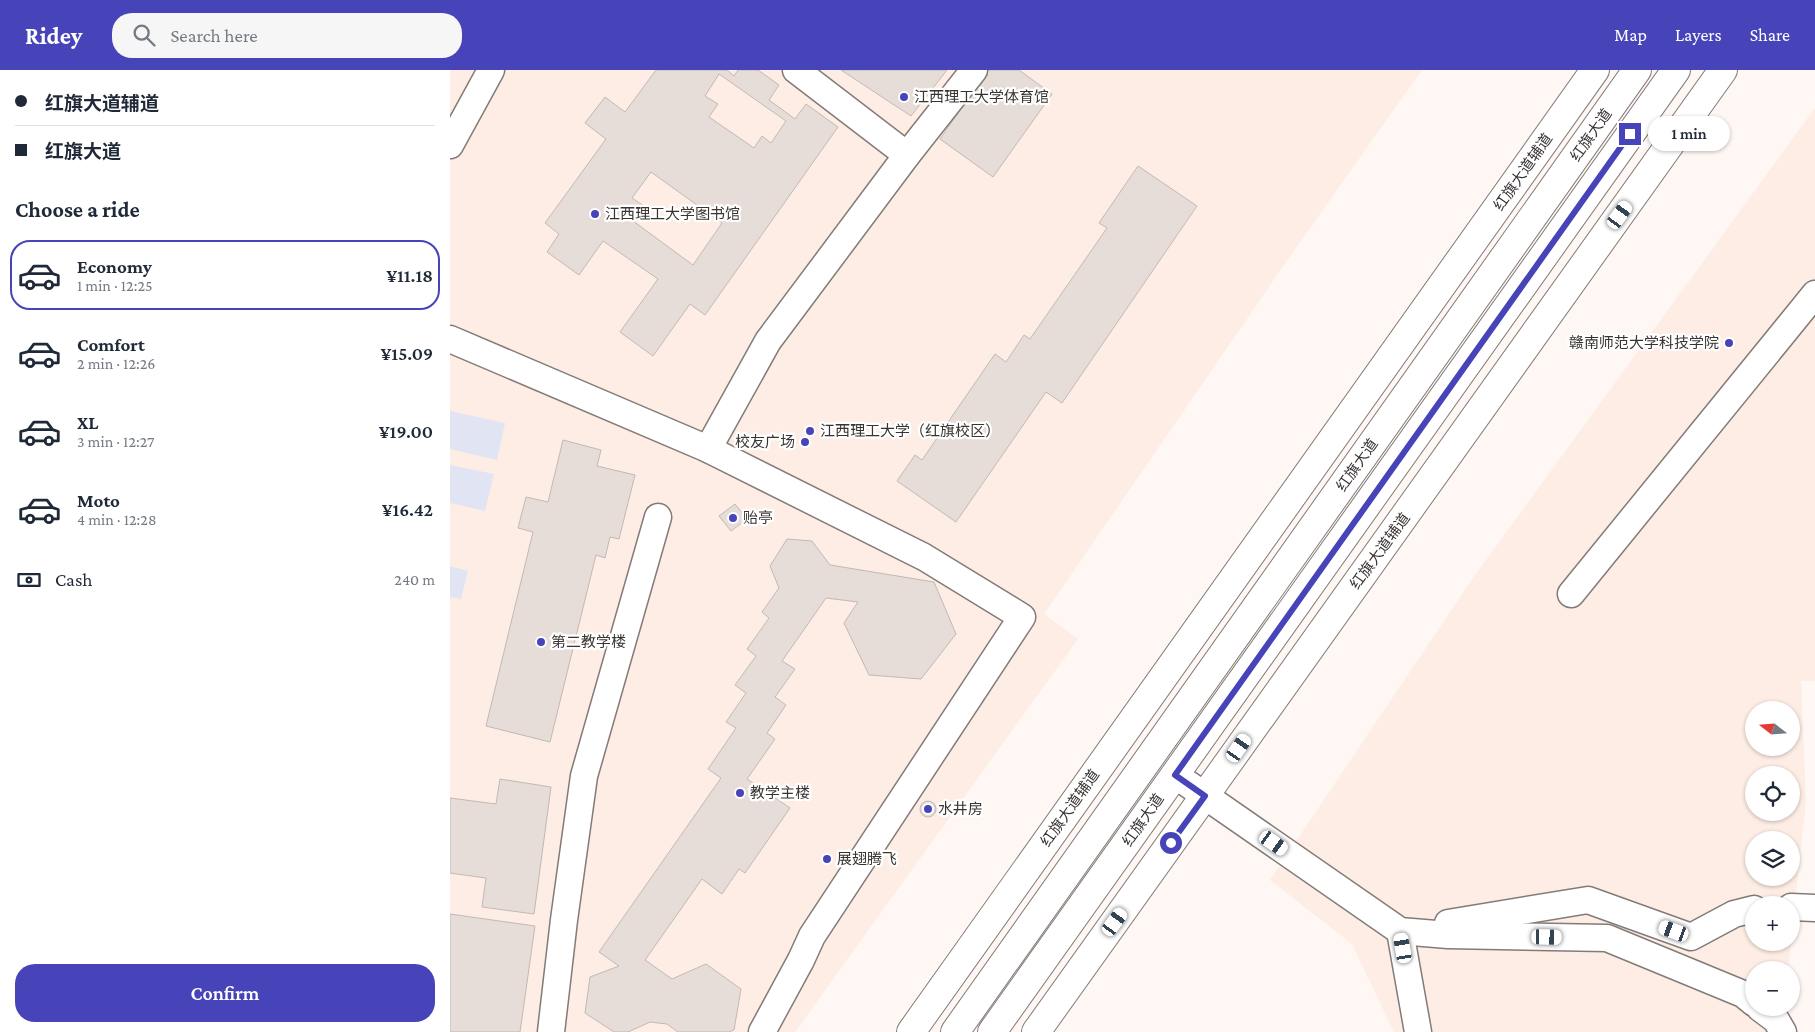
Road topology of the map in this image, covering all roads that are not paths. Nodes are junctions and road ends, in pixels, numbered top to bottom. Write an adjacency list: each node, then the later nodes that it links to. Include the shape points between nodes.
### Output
1 (492, 70): 8 (street)
2 (796, 70): 9 (street)
3 (974, 70): 9 (street)
4 (1596, 70): 25 (main road, 红旗大道辅道)
5 (1637, 70): 26 (main road, 红旗大道)
6 (1676, 70): 15 (main road, 红旗大道)
7 (1723, 70): 16 (main road, 红旗大道辅道)
8 (450, 145)
9 (907, 156): 12 (street, via 768,341)
10 (1815, 294): 14 (street)
11 (450, 340): 12 (street)
12 (708, 448): 24 (street, via 924,557 1022,617 812,936)
13 (658, 517): 23 (street, via 584,776)
14 (1571, 594)
15 (1175, 775): 16 (street); 27 (main road, 红旗大道)
16 (1205, 796): 20 (street); 28 (main road, 红旗大道辅道)
17 (1800, 907): 18 (street)
18 (1815, 908)
19 (1745, 911): 20 (street, via 1691,937 1588,900)
20 (1400, 931): 21 (street, via 1607,938); 29 (street)
21 (1745, 996)
22 (1771, 1016): 30 (street)
23 (551, 1032)
24 (762, 1032)
25 (911, 1032)
26 (955, 1032)
27 (992, 1032)
28 (1036, 1032)
29 (1418, 1032)
30 (1782, 1032)

